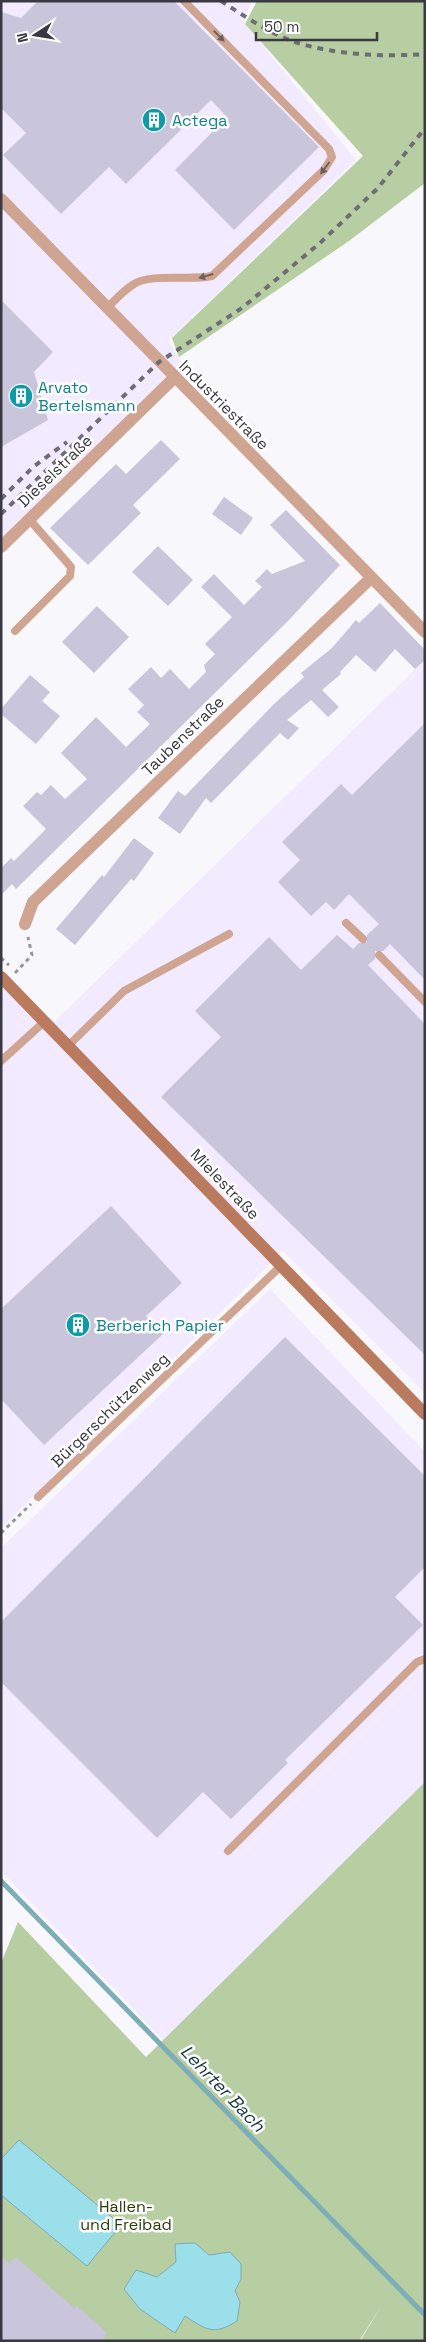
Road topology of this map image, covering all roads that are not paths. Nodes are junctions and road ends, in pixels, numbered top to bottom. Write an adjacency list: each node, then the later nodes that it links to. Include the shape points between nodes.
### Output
1 (184, 1): 3 (lane, one-way to 3, via 329,149 332,157 324,170 212,276 200,279 169,277 135,283)
2 (1, 199): 3 (street, Industriestraße)
3 (107, 308): 4 (street, Industriestraße)
4 (175, 377): 5 (street, Dieselstraße); 7 (street, Industriestraße)
5 (30, 519): 6 (street, Dieselstraße); 8 (lane, via 72,567 70,576)
6 (1, 547)
7 (371, 578): 9 (street, Industriestraße); 11 (street, Taubenstraße, via 34,902)
8 (15, 631)
9 (425, 632)
10 (346, 923): 13 (lane)
11 (25, 924)
12 (229, 934): 18 (lane, via 124,991)
13 (363, 939)
14 (378, 955): 16 (lane)
15 (3, 979): 17 (street, Mielestraße)
16 (425, 1002)
17 (44, 1022): 18 (street, Mielestraße); 19 (lane)
18 (68, 1046): 20 (street, Mielestraße)
19 (1, 1061)
20 (282, 1266): 21 (street, Mielestraße); 22 (lane, Bürgerschützenweg)
21 (425, 1414)
22 (38, 1497)
23 (425, 1659): 24 (lane, via 417,1662)
24 (228, 1851)

